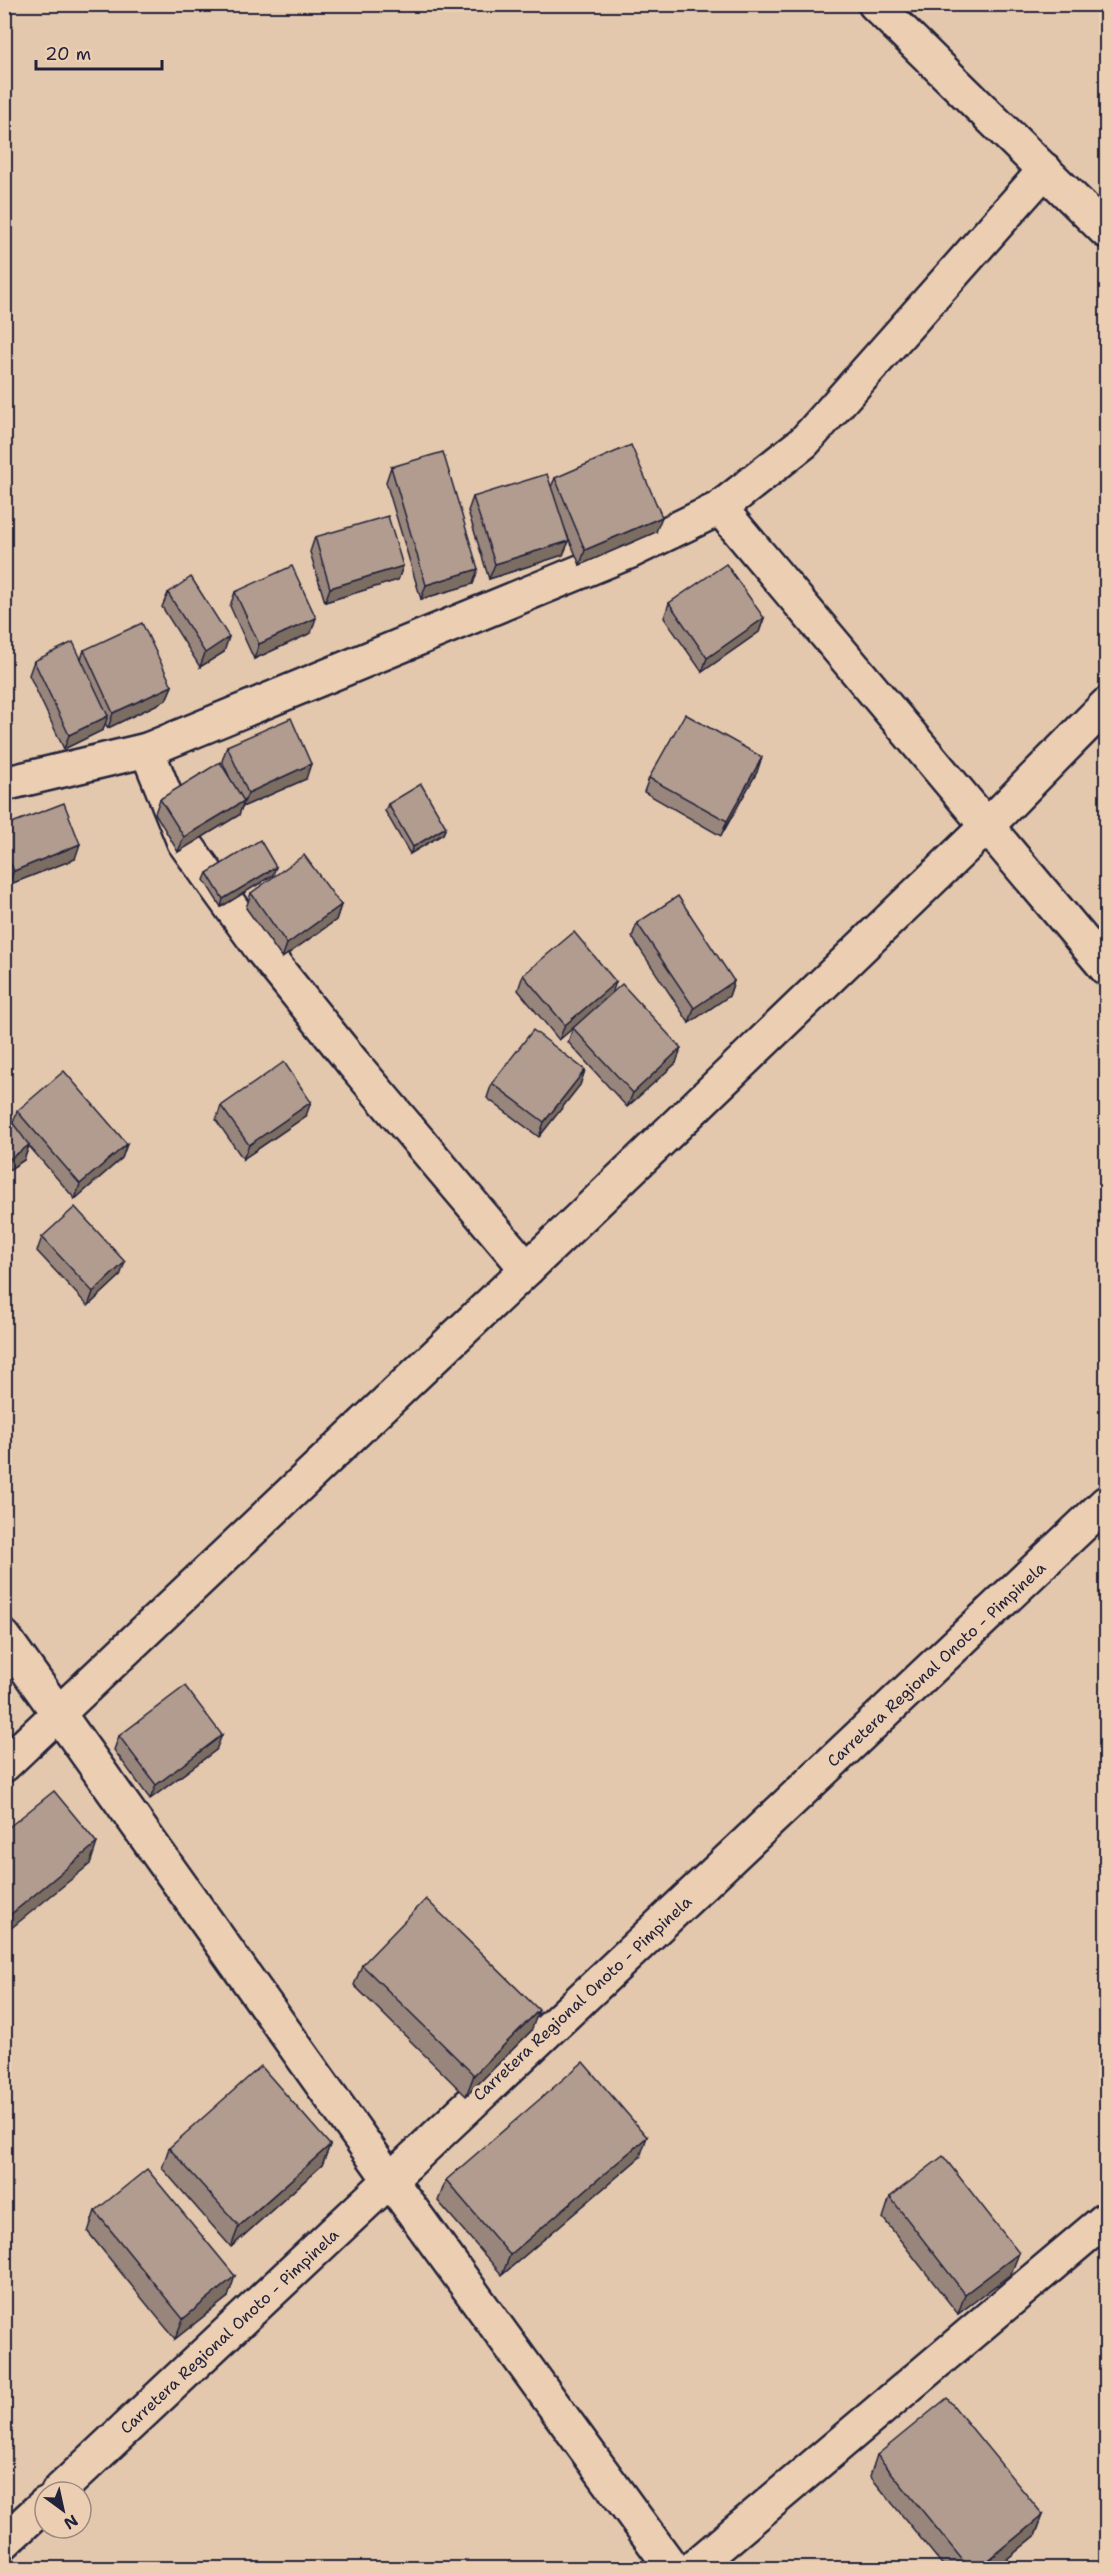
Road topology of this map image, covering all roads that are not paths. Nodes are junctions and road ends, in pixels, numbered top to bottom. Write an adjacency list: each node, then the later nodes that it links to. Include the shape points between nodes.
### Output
1 (875, 4): 2 (street)
2 (1045, 170): 3 (street); 4 (street, via 804,442)
3 (1107, 231)
4 (720, 508): 6 (street, via 620,556); 8 (street)
5 (1107, 705): 8 (street)
6 (147, 750): 7 (street); 10 (street, via 184,842 262,950)
7 (4, 784)
8 (987, 826): 9 (street); 10 (street)
9 (1107, 968)
10 (527, 1269): 13 (street)
11 (1103, 1514): 15 (street, Carretera Regional Onoto - Pimpinela)
12 (4, 1637): 13 (street)
13 (60, 1713): 14 (street); 15 (street)
14 (4, 1765)
15 (390, 2180): 17 (street, Carretera Regional Onoto - Pimpinela); 20 (street)
16 (1107, 2219): 21 (street)
17 (70, 2480)
18 (33, 2515): 19 (street)
19 (4, 2542)
20 (672, 2568)
21 (693, 2568)

